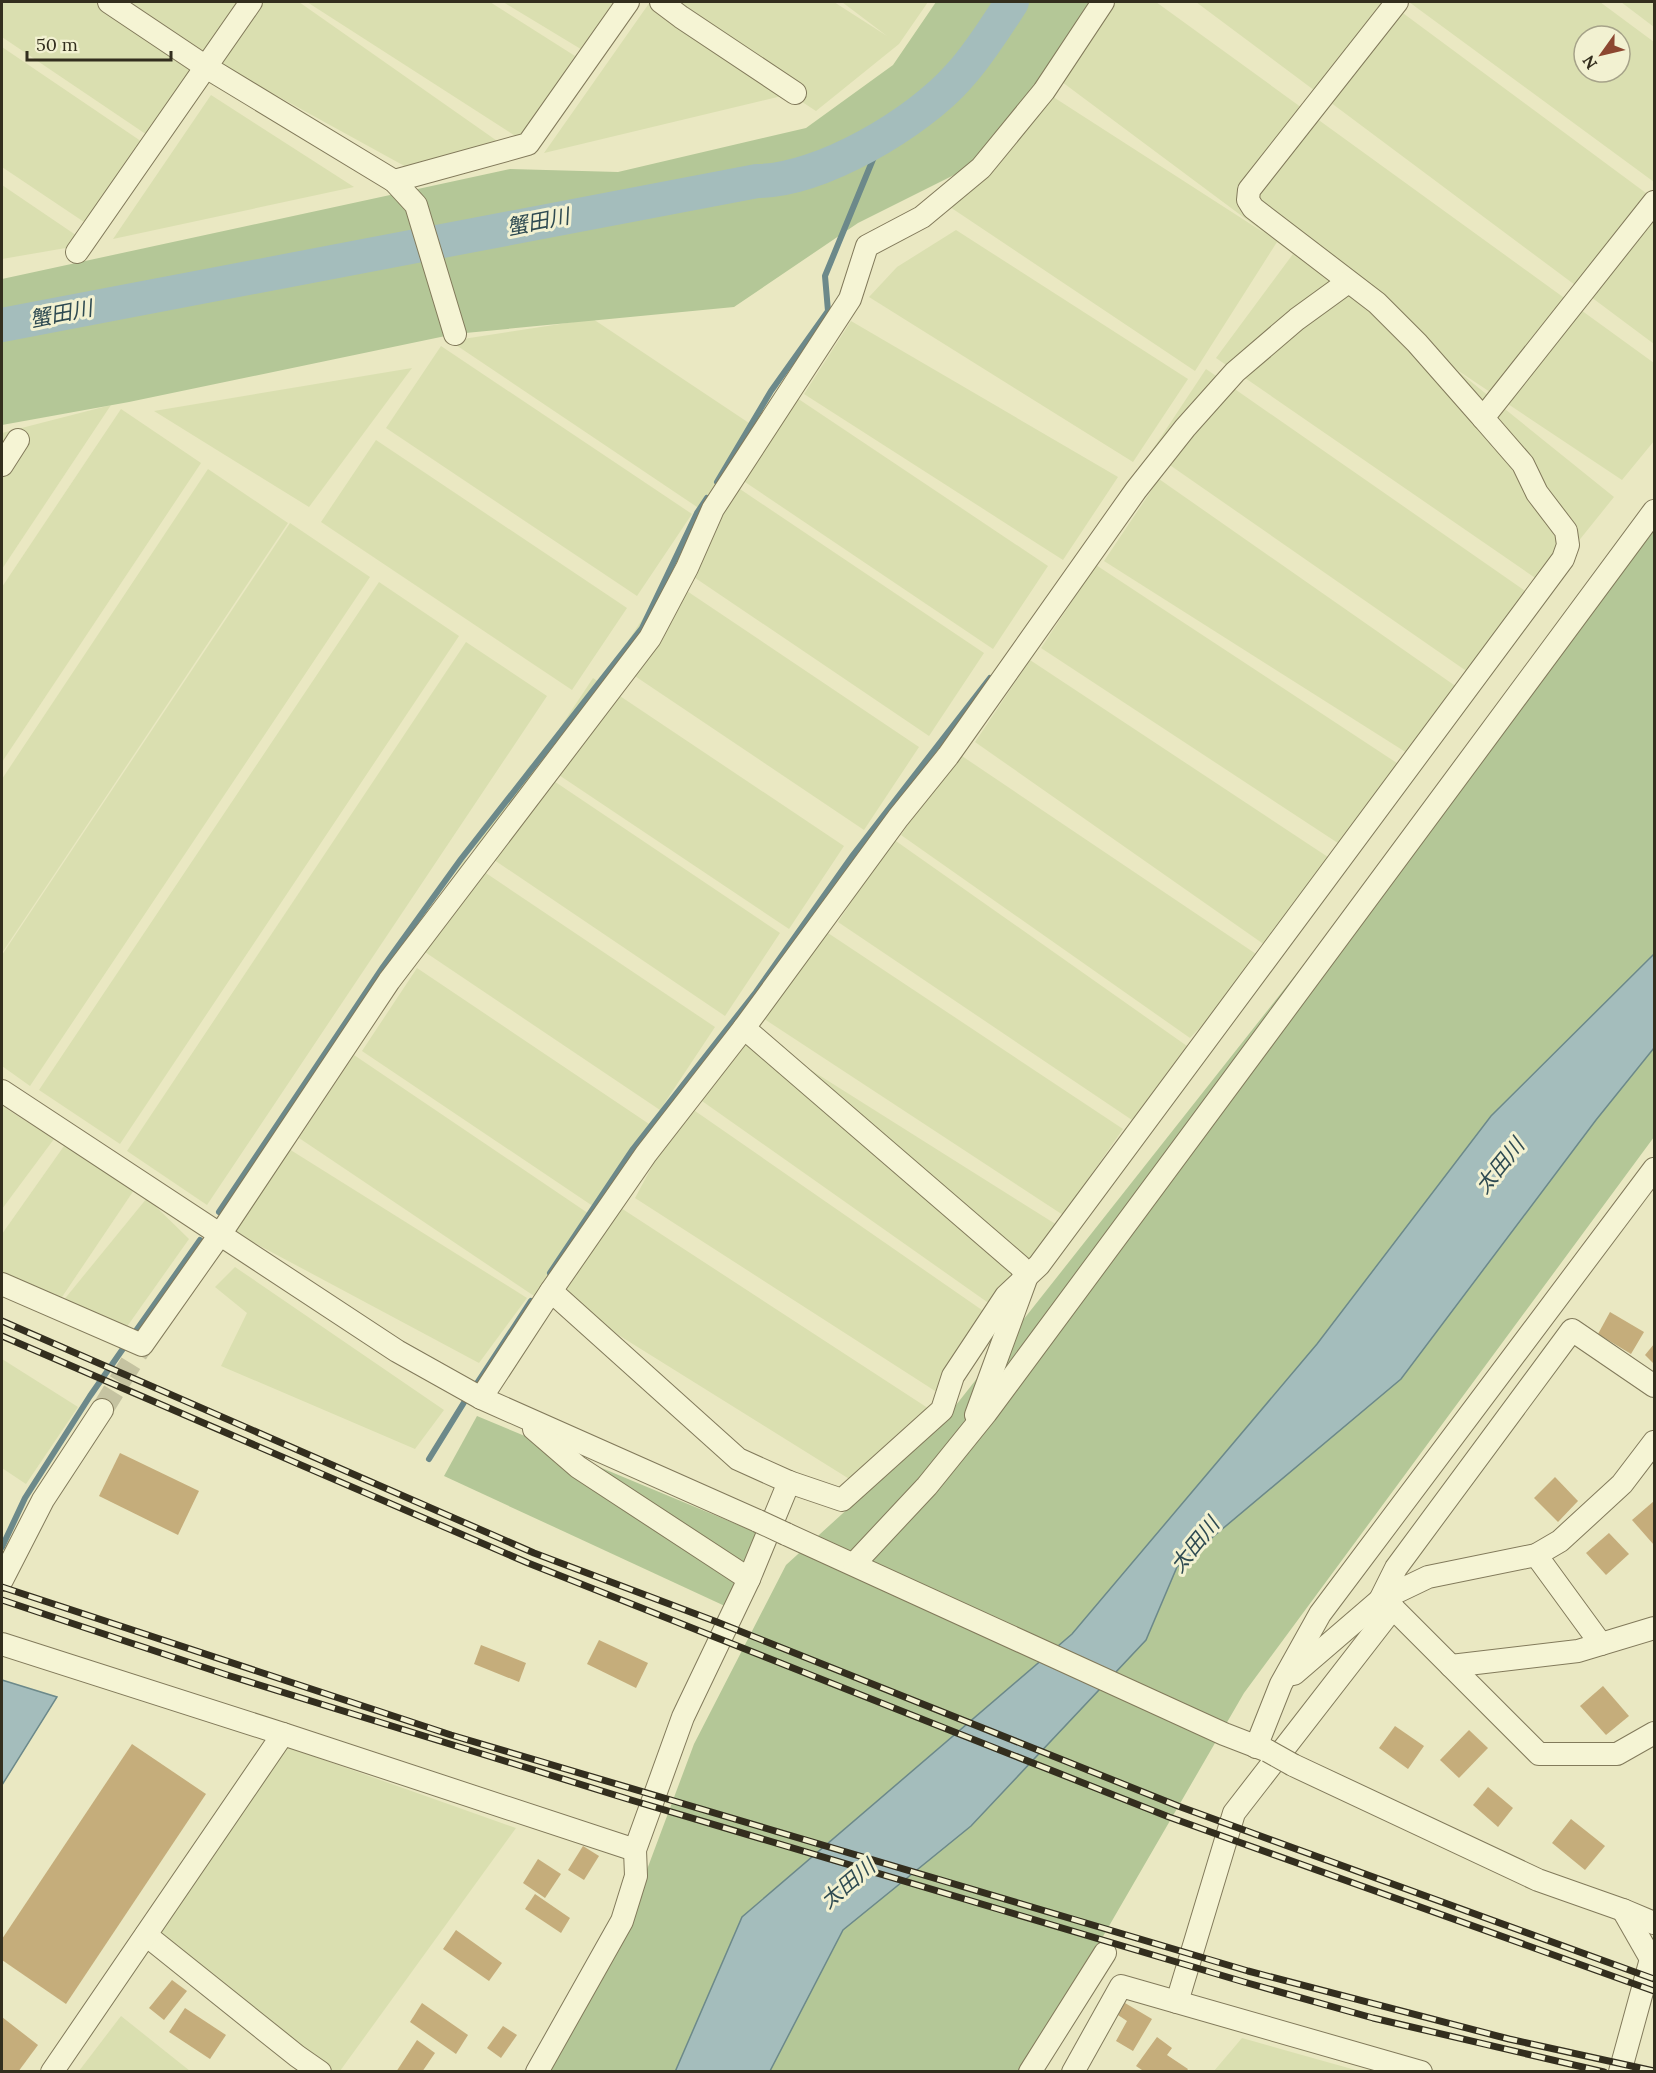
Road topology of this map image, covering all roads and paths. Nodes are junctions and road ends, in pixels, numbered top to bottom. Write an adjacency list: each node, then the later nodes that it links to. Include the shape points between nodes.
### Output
1 (109, 2): 7 (street)
2 (251, 2): 7 (street)
3 (628, 2): 9 (street, via 528,144)
4 (661, 2): 8 (street)
5 (1103, 2): 21 (street, via 1044,91 981,168 922,217 867,246 849,298 713,509 650,638 389,981)
6 (1397, 2): 12 (street, via 1249,190 1248,200 1253,208)
7 (206, 67): 9 (street); 11 (street)
8 (795, 93)
9 (393, 181): 13 (street, via 416,205)
10 (1654, 202): 14 (street)
11 (77, 252)
12 (1348, 282): 14 (street, via 1377,303 1417,343); 18 (street, via 1259,350 1185,428 1136,490 948,756 847,885)
13 (455, 334)
14 (1483, 418): 22 (street, via 1523,464 1537,493 1566,531 1568,545 1563,559)
15 (18, 440): 16 (street)
16 (2, 465)
17 (1654, 511): 29 (street)
18 (744, 1028): 22 (street); 24 (street, via 646,1154)
19 (2, 1091): 21 (street)
20 (1654, 1170): 41 (street, via 1320,1614)
21 (221, 1233): 23 (street, via 142,1345); 26 (street, via 397,1351)
22 (1027, 1276): 29 (street); 31 (street, via 1005,1296 953,1376 942,1410 842,1500)
23 (2, 1284)
24 (550, 1291): 26 (street); 31 (street, via 738,1459)
25 (1654, 1386): 36 (street, via 1572,1330 1396,1568)
26 (481, 1398): 28 (street)
27 (102, 1410): 35 (street, via 43,1500)
28 (526, 1419): 33 (street, bridge); 34 (street, via 578,1467)
29 (972, 1431): 33 (street)
30 (1654, 1442): 32 (street, via 1623,1484 1560,1541)
31 (789, 1482): 34 (street)
32 (1536, 1555): 36 (street, via 1428,1577); 39 (street)
33 (858, 1565): 44 (street)
34 (749, 1579): 45 (street, via 683,1717)
35 (2, 1580)
36 (1387, 1604): 40 (street); 41 (street); 51 (street, via 1234,1813)
37 (1654, 1628): 39 (street)
38 (2, 1644): 43 (street)
39 (1601, 1644): 40 (street, via 1578,1651)
40 (1451, 1666): 42 (street, via 1539,1754 1617,1754)
41 (1281, 1684): 44 (street)
42 (1654, 1733)
43 (283, 1734): 45 (street); 48 (street)
44 (1262, 1749): 46 (street, bridge, via 1538,1880)
45 (635, 1850): 54 (street, via 636,1876 622,1921)
46 (1623, 1910): 47 (street); 50 (street)
47 (1654, 1923)
48 (146, 1935): 52 (street); 53 (street)
49 (1105, 1953): 55 (street)
50 (1653, 1958): 58 (street)
51 (1177, 2002): 56 (street, via 1121,1986); 57 (street)
52 (52, 2072)
53 (320, 2072)
54 (537, 2072)
55 (1030, 2072)
56 (1072, 2072)
57 (1421, 2072)
58 (1620, 2072)

